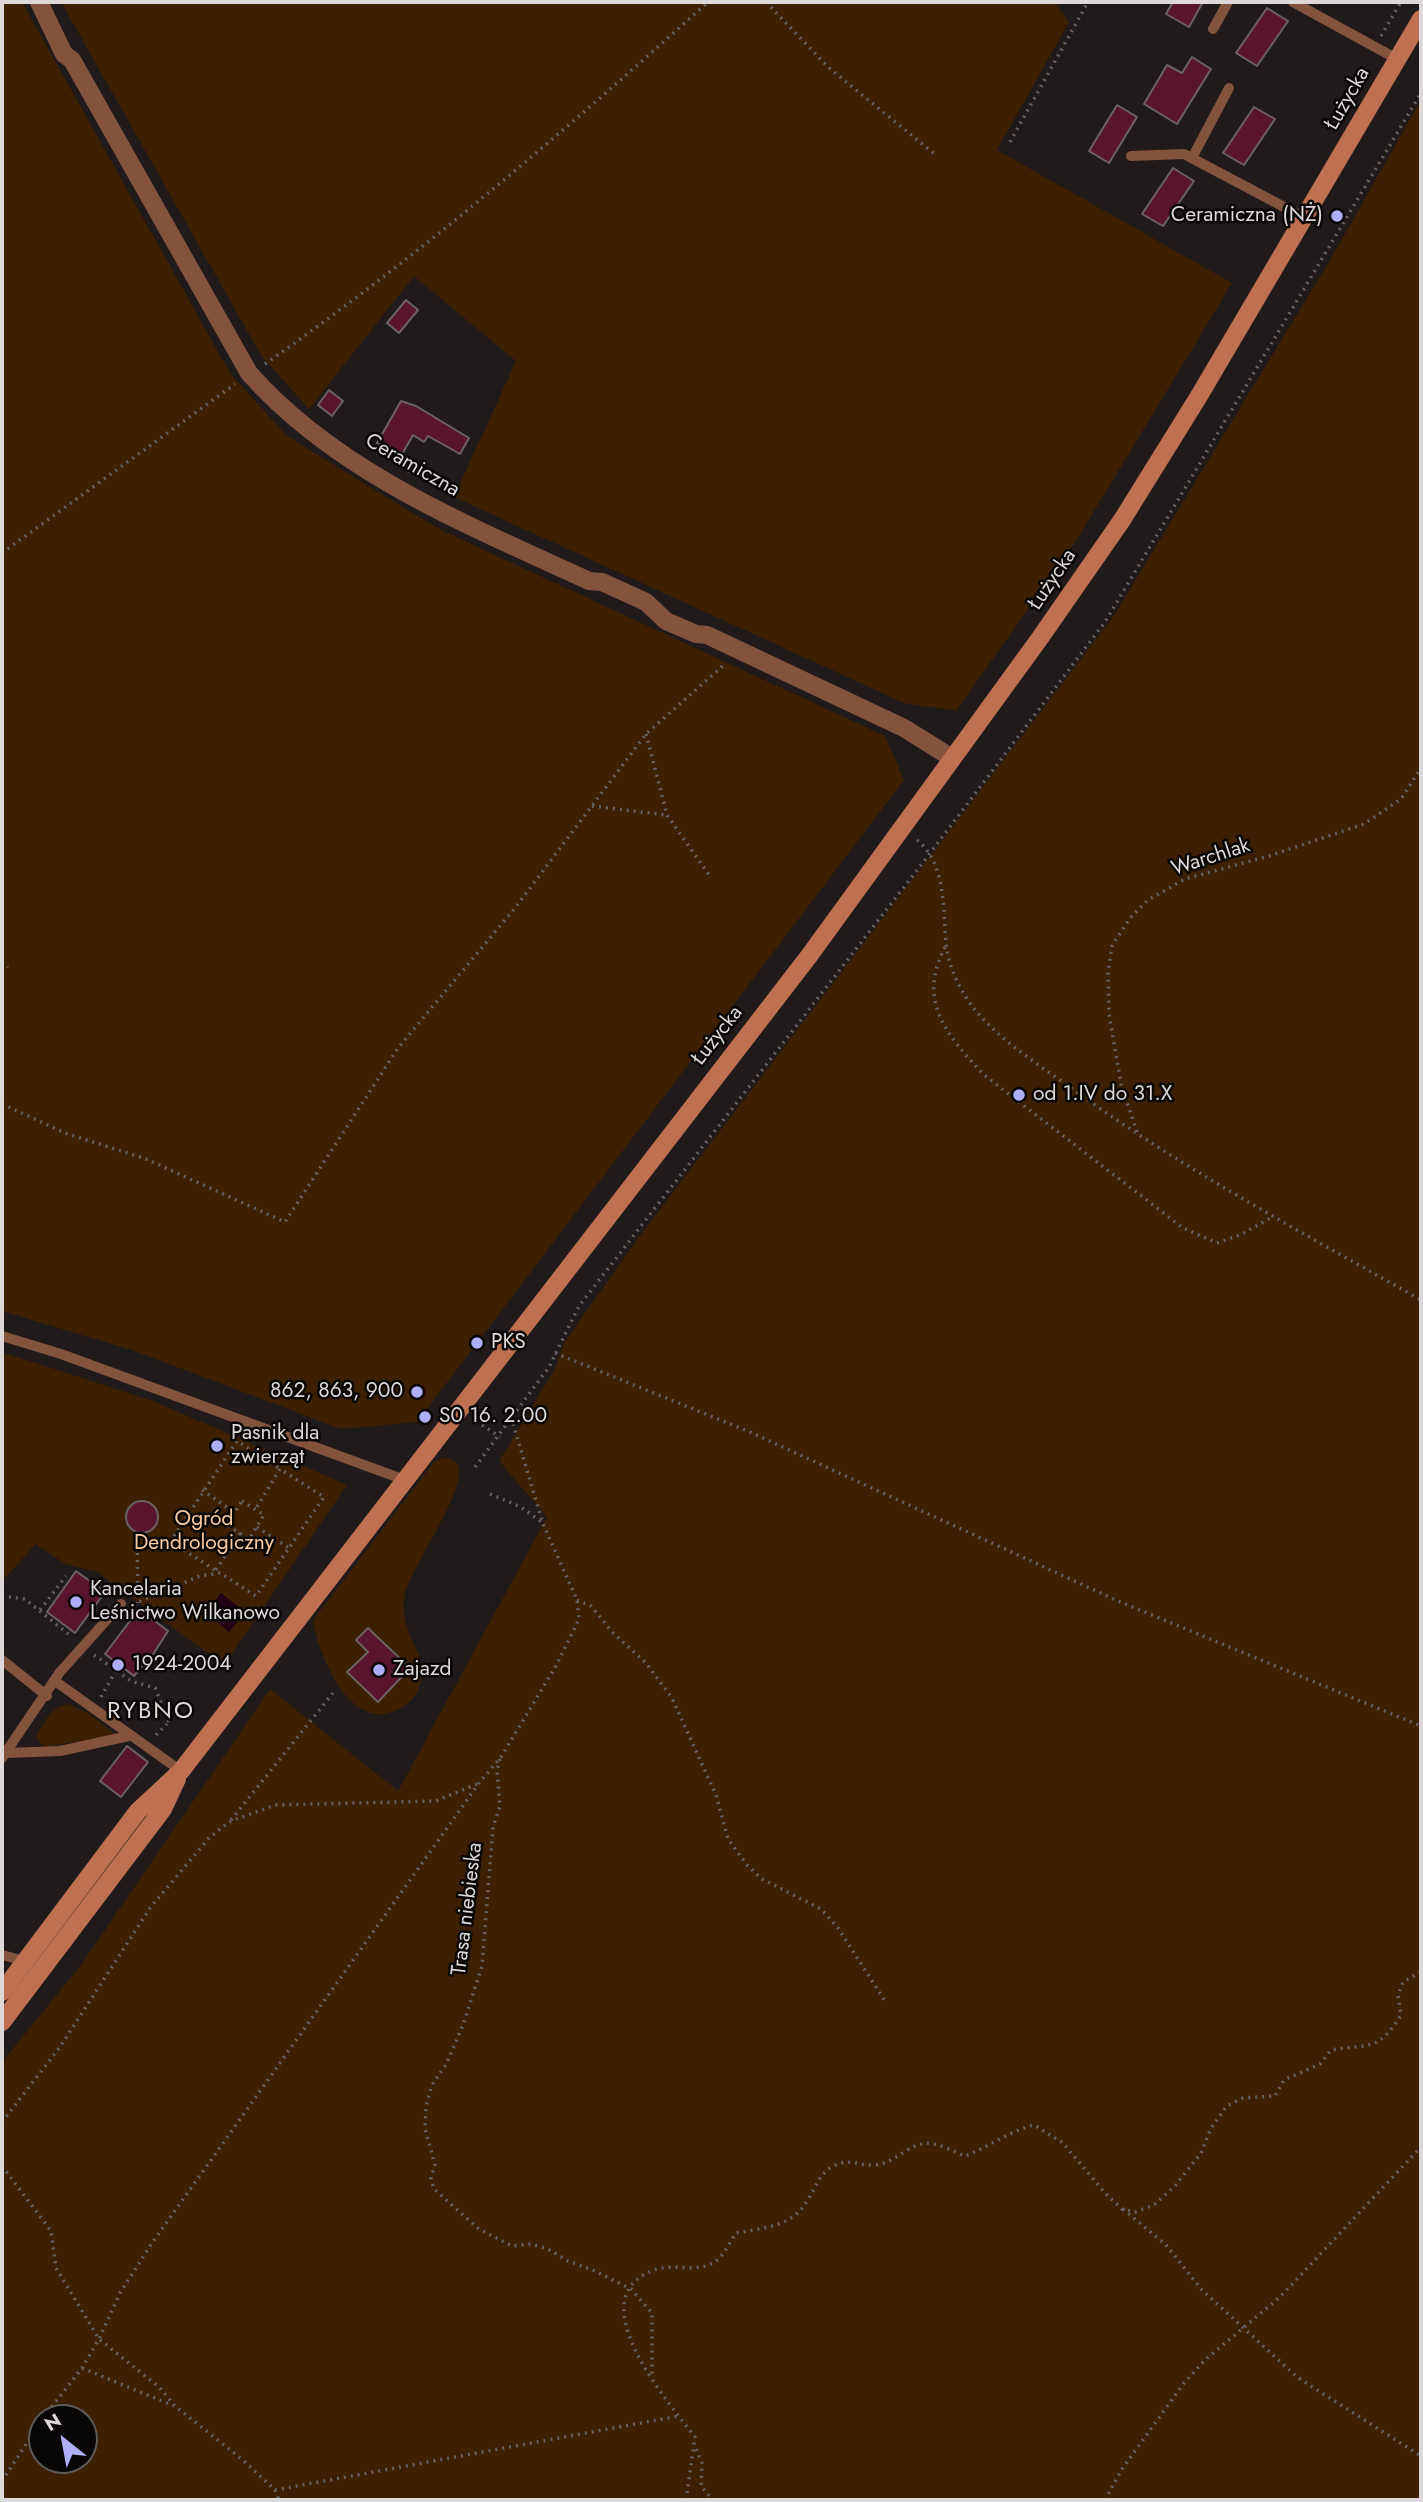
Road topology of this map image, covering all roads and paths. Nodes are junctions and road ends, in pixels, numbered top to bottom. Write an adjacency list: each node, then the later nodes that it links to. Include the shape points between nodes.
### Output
1 (39, 2): 19 (street, Ceramiczna, via 64,54 72,60)
2 (708, 2): 19 (path, via 495,189 345,308)
3 (766, 2): 15 (path, via 828,67)
4 (1088, 2): 14 (path)
5 (1228, 2): 9 (lane)
6 (1293, 2): 10 (lane)
7 (1401, 2): 10 (path)
8 (1421, 19): 11 (main road, Łużycka)
9 (1213, 29)
10 (1375, 48): 11 (lane)
11 (1397, 59): 18 (main road, Łużycka)
12 (1229, 88): 17 (lane)
13 (1421, 93): 30 (path, via 1105,622)
14 (1010, 142)
15 (937, 156)
16 (1131, 156): 17 (lane, via 1160,153)
17 (1192, 158): 18 (lane)
18 (1303, 217): 25 (main road, Łużycka, via 1122,520)
19 (256, 369): 22 (path); 23 (street, Ceramiczna, via 277,405 312,433 413,496 589,581 602,582 646,602 666,621)
20 (415, 463): 21 (path)
21 (406, 478)
22 (2, 553)
23 (740, 650): 24 (path); 25 (street, Ceramiczna, via 904,728)
24 (646, 734): 27 (path); 28 (path)
25 (952, 758): 29 (main road, Łużycka)
26 (1421, 768): 36 (path, Warchlak, via 1401,799 1364,824 1185,879 1148,900 1130,918 1112,946 1108,986 1121,1084)
27 (592, 806): 28 (path); 35 (path, via 515,908 398,1048 285,1222 146,1159 65,1133)
28 (667, 815): 31 (path)
29 (900, 829): 30 (path); 46 (main road, Łużycka, via 809,956)
30 (931, 851): 32 (path, via 946,916); 40 (path, via 579,1306)
31 (709, 875)
32 (946, 946): 36 (path, via 963,994 1007,1042); 37 (path, via 934,970 932,995 957,1046 984,1075 1183,1228 1217,1243 1240,1236)
33 (2, 962): 34 (path)
34 (8, 967)
35 (2, 1104)
36 (1137, 1133): 37 (path)
37 (1274, 1216): 38 (path)
38 (1421, 1300)
39 (2, 1336): 46 (lane)
40 (555, 1353): 41 (path); 73 (path, via 750,1432 1118,1601)
41 (512, 1420): 43 (path); 51 (path)
42 (482, 1425): 43 (path)
43 (500, 1437): 44 (path)
44 (475, 1467)
45 (280, 1469): 47 (path, via 237,1441); 49 (path); 57 (path, via 324,1497)
46 (405, 1480): 78 (main road, Łużycka)
47 (202, 1490): 50 (path); 56 (path)
48 (490, 1494): 51 (path, via 521,1507)
49 (255, 1510): 50 (path, via 242,1501); 52 (path, via 264,1515)
50 (235, 1513): 54 (path, via 227,1525)
51 (543, 1524): 61 (path)
52 (257, 1527): 54 (path, via 250,1539); 57 (path)
53 (137, 1532): 55 (path)
54 (240, 1533): 58 (path)
55 (137, 1538): 56 (path); 63 (path)
56 (169, 1541): 58 (path)
57 (289, 1548): 58 (path, via 256,1596)
58 (218, 1572): 63 (path)
59 (66, 1576): 64 (path)
60 (2, 1596): 64 (path, via 21,1597)
61 (577, 1600): 77 (path, via 579,1619); 86 (path, via 591,1606 646,1663 672,1698 711,1785 728,1839 747,1865 762,1879 821,1909)
62 (121, 1604): 63 (path); 65 (lane)
63 (138, 1604)
64 (40, 1611): 65 (path)
65 (82, 1646): 68 (path); 69 (lane)
66 (2, 1660): 71 (lane)
67 (119, 1665): 68 (path)
68 (116, 1670): 72 (path); 75 (path, via 131,1681 155,1688 168,1723)
69 (55, 1681): 71 (lane); 72 (lane)
70 (333, 1693): 80 (path)
71 (47, 1696): 76 (lane)
72 (93, 1709): 74 (lane)
73 (1421, 1726)
74 (129, 1736): 76 (lane, via 61,1751); 78 (lane)
75 (151, 1740)
76 (4, 1756)
77 (501, 1758): 79 (path); 92 (path, Trasa niebieska, via 482,1966 463,2025 426,2106 425,2129 435,2165 431,2178 434,2189 466,2220 500,2241 548,2249)
78 (181, 1771): 82 (main road, via 138,1811); 84 (main road, via 163,1809)
79 (479, 1783): 80 (path, via 436,1801 275,1805); 94 (path, via 152,2244 120,2293)
80 (229, 1822): 88 (path, via 209,1838 150,1908 60,2047)
81 (2, 1955): 82 (lane)
82 (27, 1959): 84 (lane); 85 (main road)
83 (1421, 1972): 91 (path, via 1403,1982 1398,1995 1401,2015 1388,2036 1366,2048 1331,2050 1320,2064 1284,2080 1275,2096 1243,2098 1227,2106 1201,2153 1175,2186 1154,2205 1136,2212)
84 (32, 1982): 87 (main road)
85 (2, 1992)
86 (885, 2001)
87 (2, 2022)
88 (2, 2122)
89 (1421, 2147): 93 (path)
90 (2, 2166): 94 (path, via 51,2231 57,2269)
91 (1122, 2209): 92 (path, via 1063,2143 1034,2125 1015,2129 965,2155 922,2143 874,2165 845,2161 830,2168 817,2180 807,2203 784,2224 736,2233 718,2260 694,2269 654,2270); 93 (path, via 1166,2245 1202,2290)
92 (631, 2289): 96 (path, Trasa niebieska, via 652,2313); 96 (path, via 625,2298 626,2328)
93 (1247, 2328): 102 (path, via 1297,2377); 108 (path, via 1206,2359 1184,2383)
94 (99, 2339): 95 (path); 98 (path, via 159,2387)
95 (82, 2368): 97 (path); 98 (path)
96 (652, 2380): 99 (path)
97 (54, 2404)
98 (175, 2406): 104 (path)
99 (679, 2416): 101 (path, via 695,2437); 104 (path)
100 (28, 2442): 103 (path)
101 (694, 2448): 106 (path); 107 (path, via 702,2463 701,2486)
102 (1421, 2456)
103 (2, 2481)
104 (275, 2490): 105 (path)
105 (279, 2500)
106 (686, 2500)
107 (713, 2500)
108 (1105, 2500)

